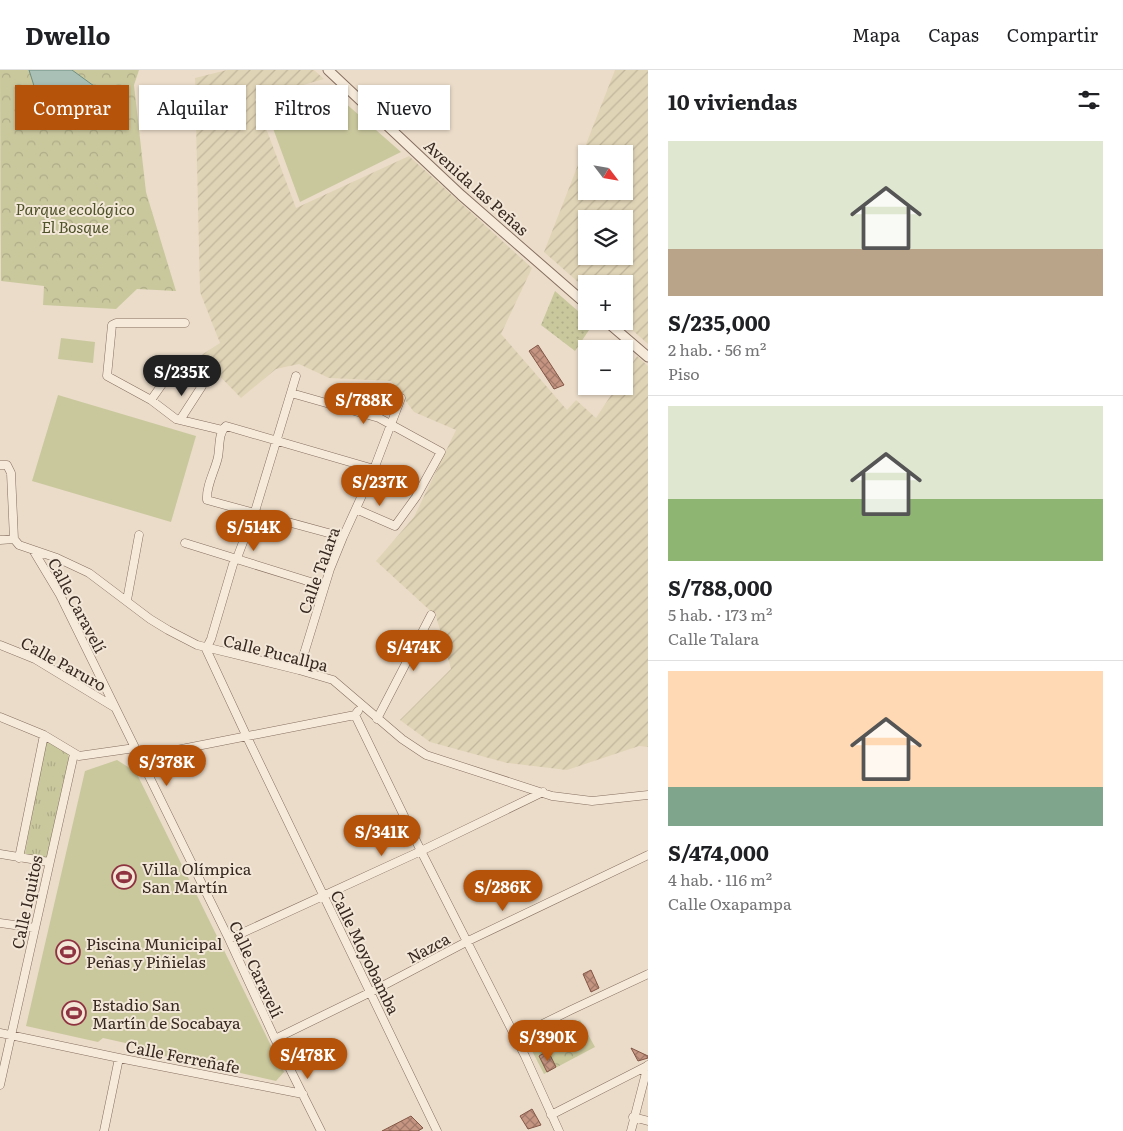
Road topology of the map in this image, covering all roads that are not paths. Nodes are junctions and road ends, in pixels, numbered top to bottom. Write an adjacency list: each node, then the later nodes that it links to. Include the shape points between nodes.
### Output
1 (328, 70): 2 (street, Avenida las Peñas, via 461,195)
2 (578, 297)
3 (185, 323): 9 (street, via 112,325 107,376)
4 (616, 330): 5 (street)
5 (648, 358)
6 (296, 376): 7 (street)
7 (291, 393): 11 (street); 13 (street)
8 (401, 398): 11 (street, Calle Talara)
9 (151, 400): 10 (street); 10 (street, via 174,366 195,379 202,386)
10 (180, 420): 12 (street)
11 (391, 424): 15 (street, Calle Talara); 16 (street, via 441,452 416,497 395,526)
12 (222, 430): 13 (street, via 226,426); 17 (street, via 206,499)
13 (276, 442): 15 (street); 17 (street)
14 (3, 465): 20 (street, via 11,473)
15 (374, 469): 16 (street, Calle Talara)
16 (356, 509): 19 (street, Calle Talara)
17 (254, 512): 19 (street); 24 (street)
18 (139, 534): 26 (street)
19 (343, 537): 30 (street, Calle Talara)
20 (14, 539): 21 (street); 23 (street, Calle Pucallpa)
21 (0, 540)
22 (185, 542): 24 (street)
23 (33, 550): 26 (street, Calle Pucallpa, via 89,573); 32 (street, Calle Caravelí, via 60,595)
24 (237, 558): 25 (street); 29 (street)
25 (316, 584)
26 (127, 600): 29 (street, Calle Pucallpa, via 168,630)
27 (431, 615): 35 (street)
28 (0, 644): 32 (street, Calle Paruro, via 35,659)
29 (206, 649): 30 (street, Calle Pucallpa); 37 (street, Calle Moyobamba)
30 (299, 670): 31 (street, Calle Pucallpa, via 333,680)
31 (362, 706): 33 (street); 35 (street, Calle Pucallpa)
32 (114, 707): 38 (street, Calle Caravelí)
33 (355, 715): 37 (street); 43 (street)
34 (0, 717): 36 (street)
35 (377, 719): 41 (street, Calle Pucallpa, via 426,755)
36 (44, 735): 39 (street); 46 (street)
37 (247, 737): 40 (street); 48 (street, Calle Moyobamba)
38 (135, 748): 39 (street); 40 (street, Calle Caravelí)
39 (74, 754): 47 (street, Calle Iquitos)
40 (141, 757): 51 (street, Calle Caravelí)
41 (543, 792): 42 (street, Calle Pucallpa, via 592,801); 43 (street)
42 (648, 795)
43 (421, 851): 48 (street); 52 (street)
44 (0, 854): 46 (street)
45 (648, 855): 52 (street, Nazca)
46 (19, 858): 47 (street)
47 (49, 862): 50 (street, Calle Iquitos)
48 (324, 896): 51 (street); 54 (street, Calle Moyobamba)
49 (0, 923): 50 (street)
50 (35, 928): 56 (street, Calle Iquitos)
51 (229, 939): 58 (street, Calle Caravelí)
52 (468, 941): 54 (street, Nazca); 57 (street)
53 (648, 974): 57 (street)
54 (371, 992): 58 (street, Nazca); 68 (street, Calle Moyobamba)
55 (0, 1033): 56 (street, Calle Ferreñafe)
56 (11, 1035): 59 (street, Calle Ferreñafe); 61 (street, Calle Iquitos)
57 (516, 1037): 63 (street)
58 (275, 1038): 62 (street, Calle Caravelí)
59 (119, 1058): 62 (street, Calle Ferreñafe); 66 (street)
60 (648, 1066): 63 (street); 64 (street)
61 (0, 1085)
62 (303, 1094): 67 (street, Calle Caravelí)
63 (551, 1115): 69 (street)
64 (633, 1117): 65 (street); 70 (street)
65 (648, 1122)
66 (104, 1131)
67 (322, 1131)
68 (437, 1131)
69 (558, 1131)
70 (631, 1131)

